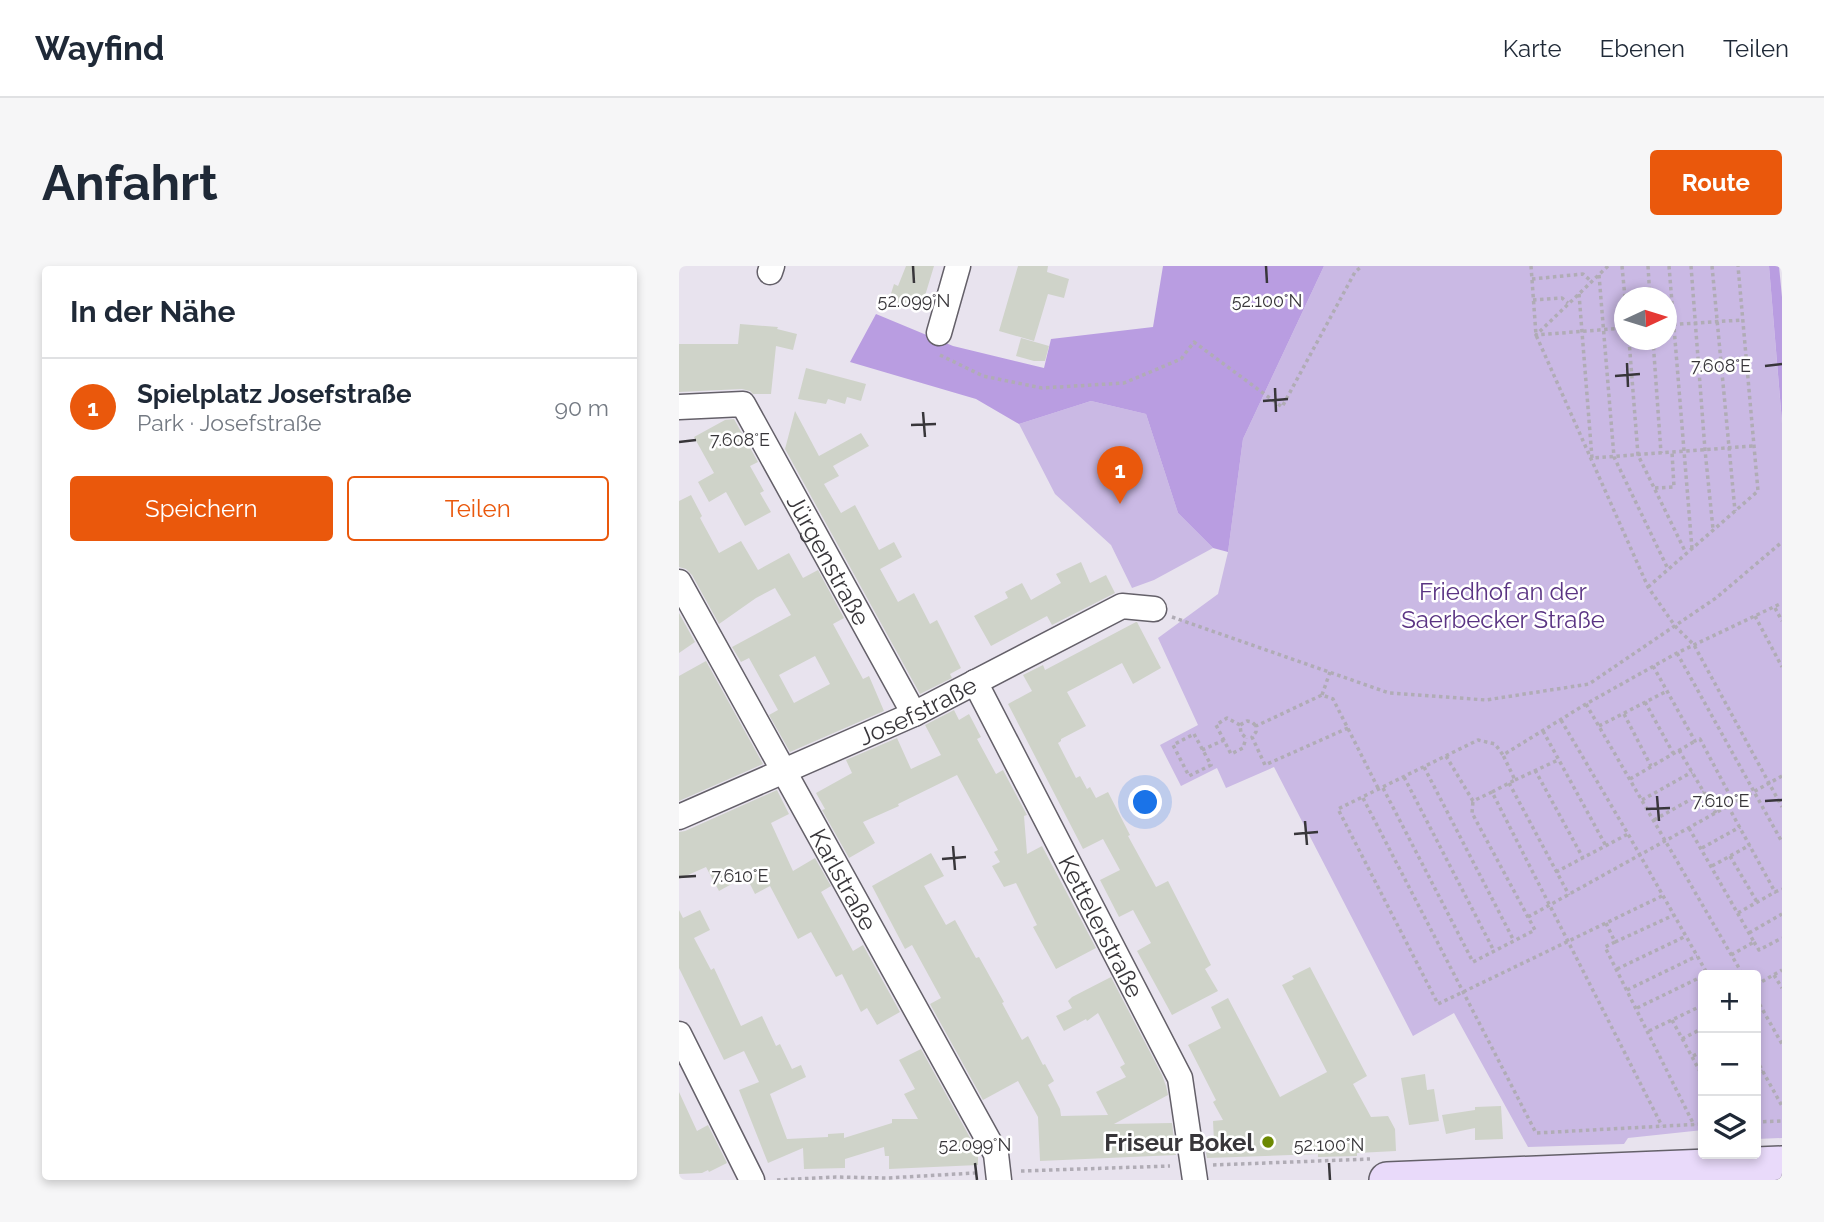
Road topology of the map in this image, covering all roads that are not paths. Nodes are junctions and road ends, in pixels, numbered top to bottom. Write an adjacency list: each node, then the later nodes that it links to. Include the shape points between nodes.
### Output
1 (958, 266): 2 (street)
2 (939, 333)
3 (679, 407): 7 (street, Jürgenstraße, via 743,404)
4 (679, 582): 8 (street, Karlstraße)
5 (1154, 609): 6 (street, Josefstraße, via 1122,606)
6 (975, 682): 7 (street, Josefstraße); 13 (street, Kettelerstraße, via 1180,1078)
7 (914, 714): 8 (street, Josefstraße)
8 (784, 771): 9 (street, Josefstraße); 15 (street, Karlstraße, via 996,1154)
9 (679, 817)
10 (679, 1034): 16 (street)
11 (1782, 1164): 14 (street)
12 (1378, 1170): 14 (street)
13 (1195, 1173)
14 (1727, 1174)
15 (999, 1176)
16 (752, 1180)

